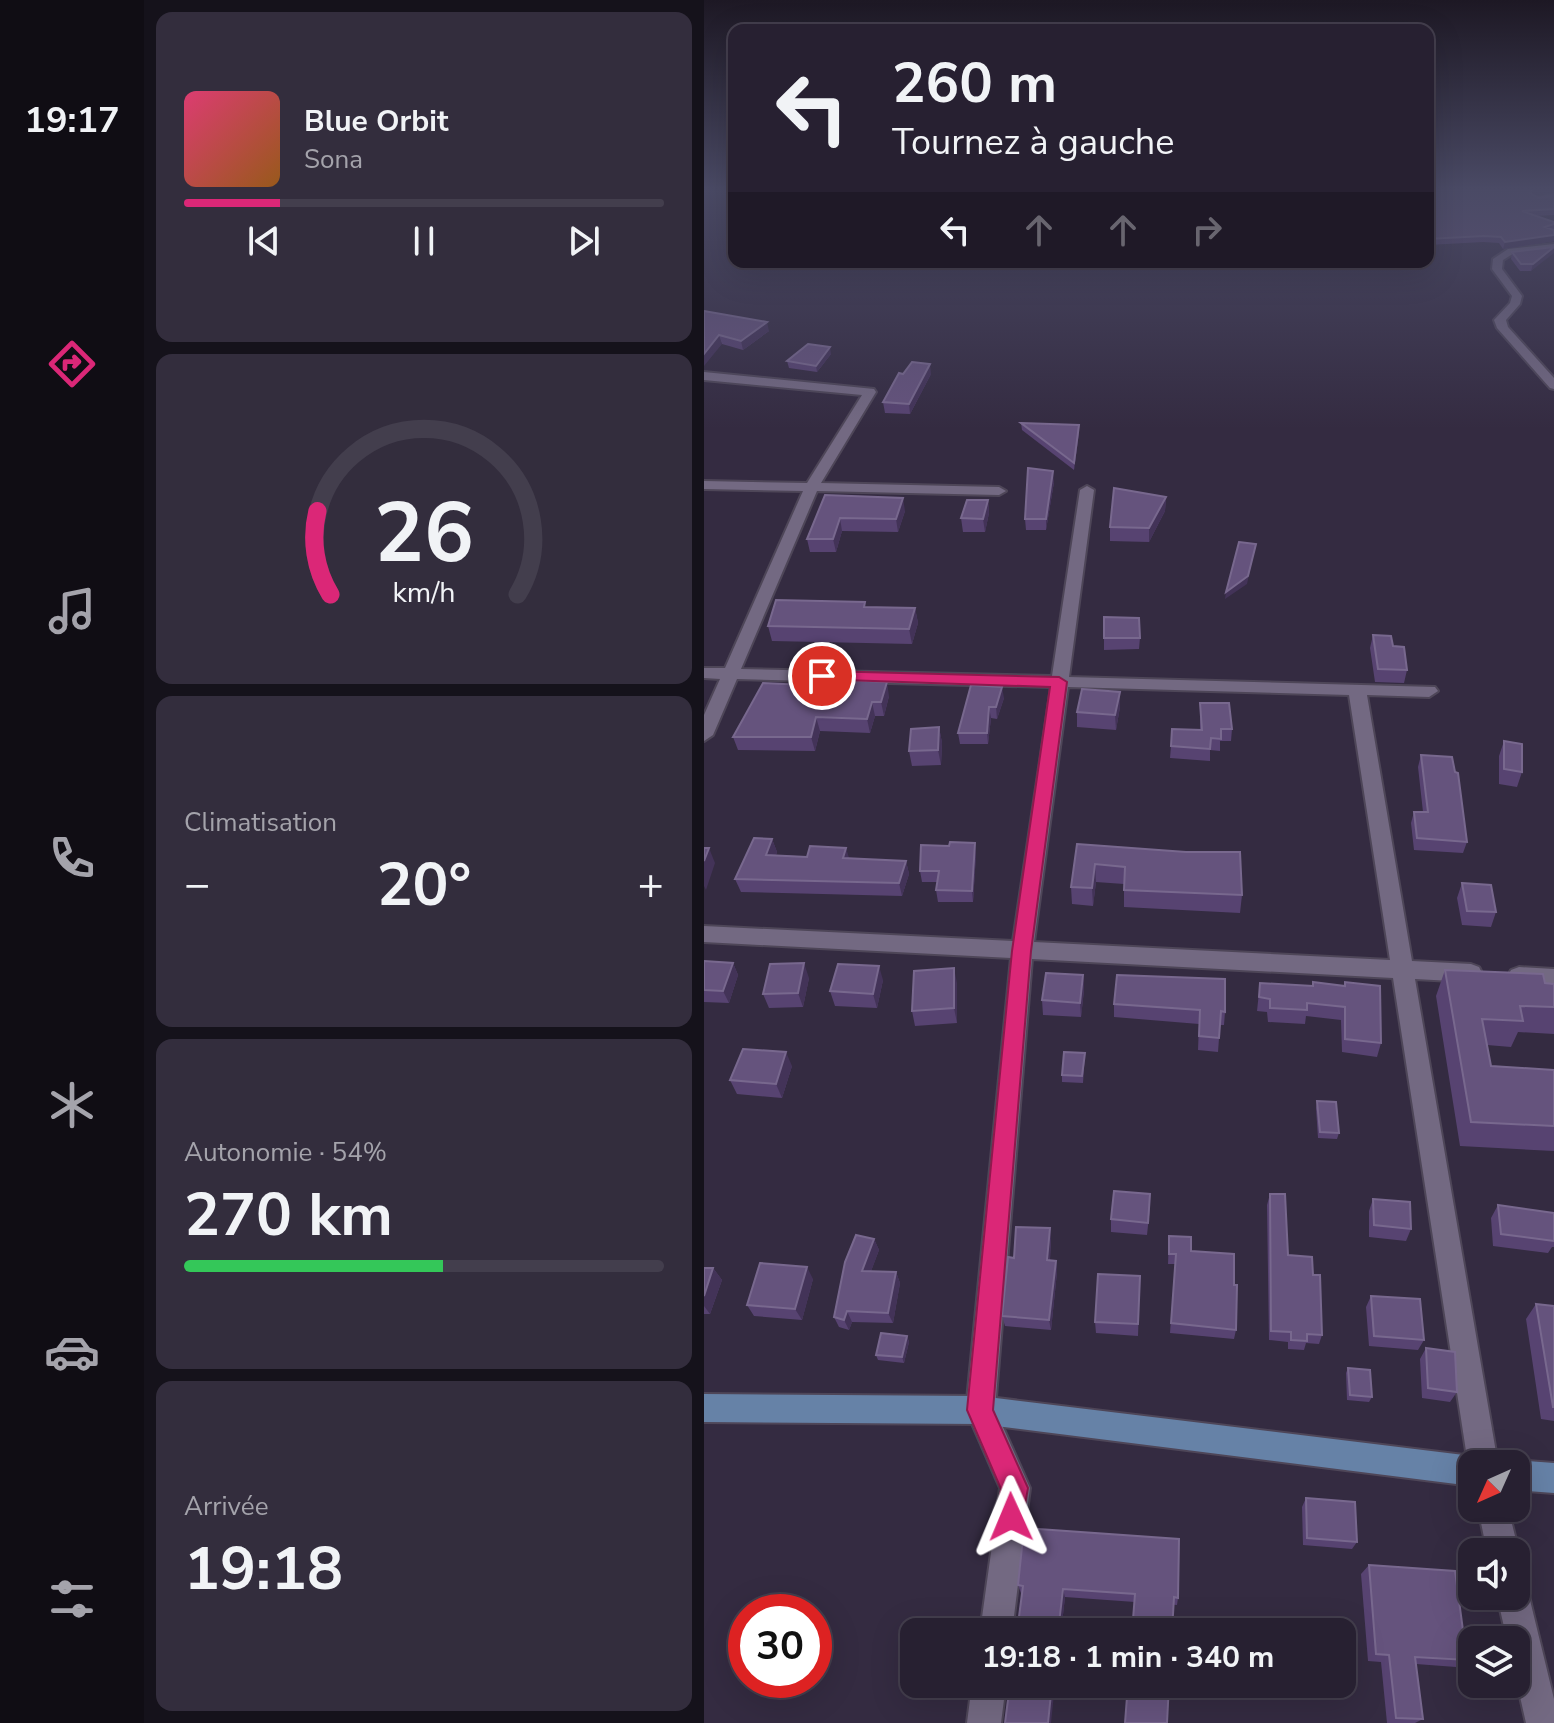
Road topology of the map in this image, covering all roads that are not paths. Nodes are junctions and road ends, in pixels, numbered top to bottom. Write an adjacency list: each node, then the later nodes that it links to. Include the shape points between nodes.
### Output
1 (1497, 268): 3 (street, via 1517,296 1500,320 1503,328)
2 (704, 376): 5 (street, via 870,392)
3 (1554, 385)
4 (704, 485): 5 (street)
5 (811, 488): 7 (street); 9 (street)
6 (1087, 490): 10 (street)
7 (999, 491)
8 (704, 673): 9 (street)
9 (733, 674): 10 (street); 13 (street)
10 (1059, 682): 11 (street); 15 (street)
11 (1357, 689): 12 (street); 16 (street)
12 (1429, 691)
13 (704, 735)
14 (704, 934): 15 (street)
15 (1022, 951): 16 (street); 19 (street)
16 (1403, 970): 17 (street); 20 (street)
17 (1554, 978)
18 (704, 1408): 19 (main road)
19 (980, 1410): 21 (main road); 25 (street, via 1015,1488)
20 (1481, 1450)
21 (1458, 1469)
22 (1530, 1476): 23 (main road)
23 (1554, 1478)
24 (1516, 1610): 28 (street)
25 (998, 1618)
26 (987, 1698): 27 (street)
27 (984, 1723)
28 (1543, 1723)

